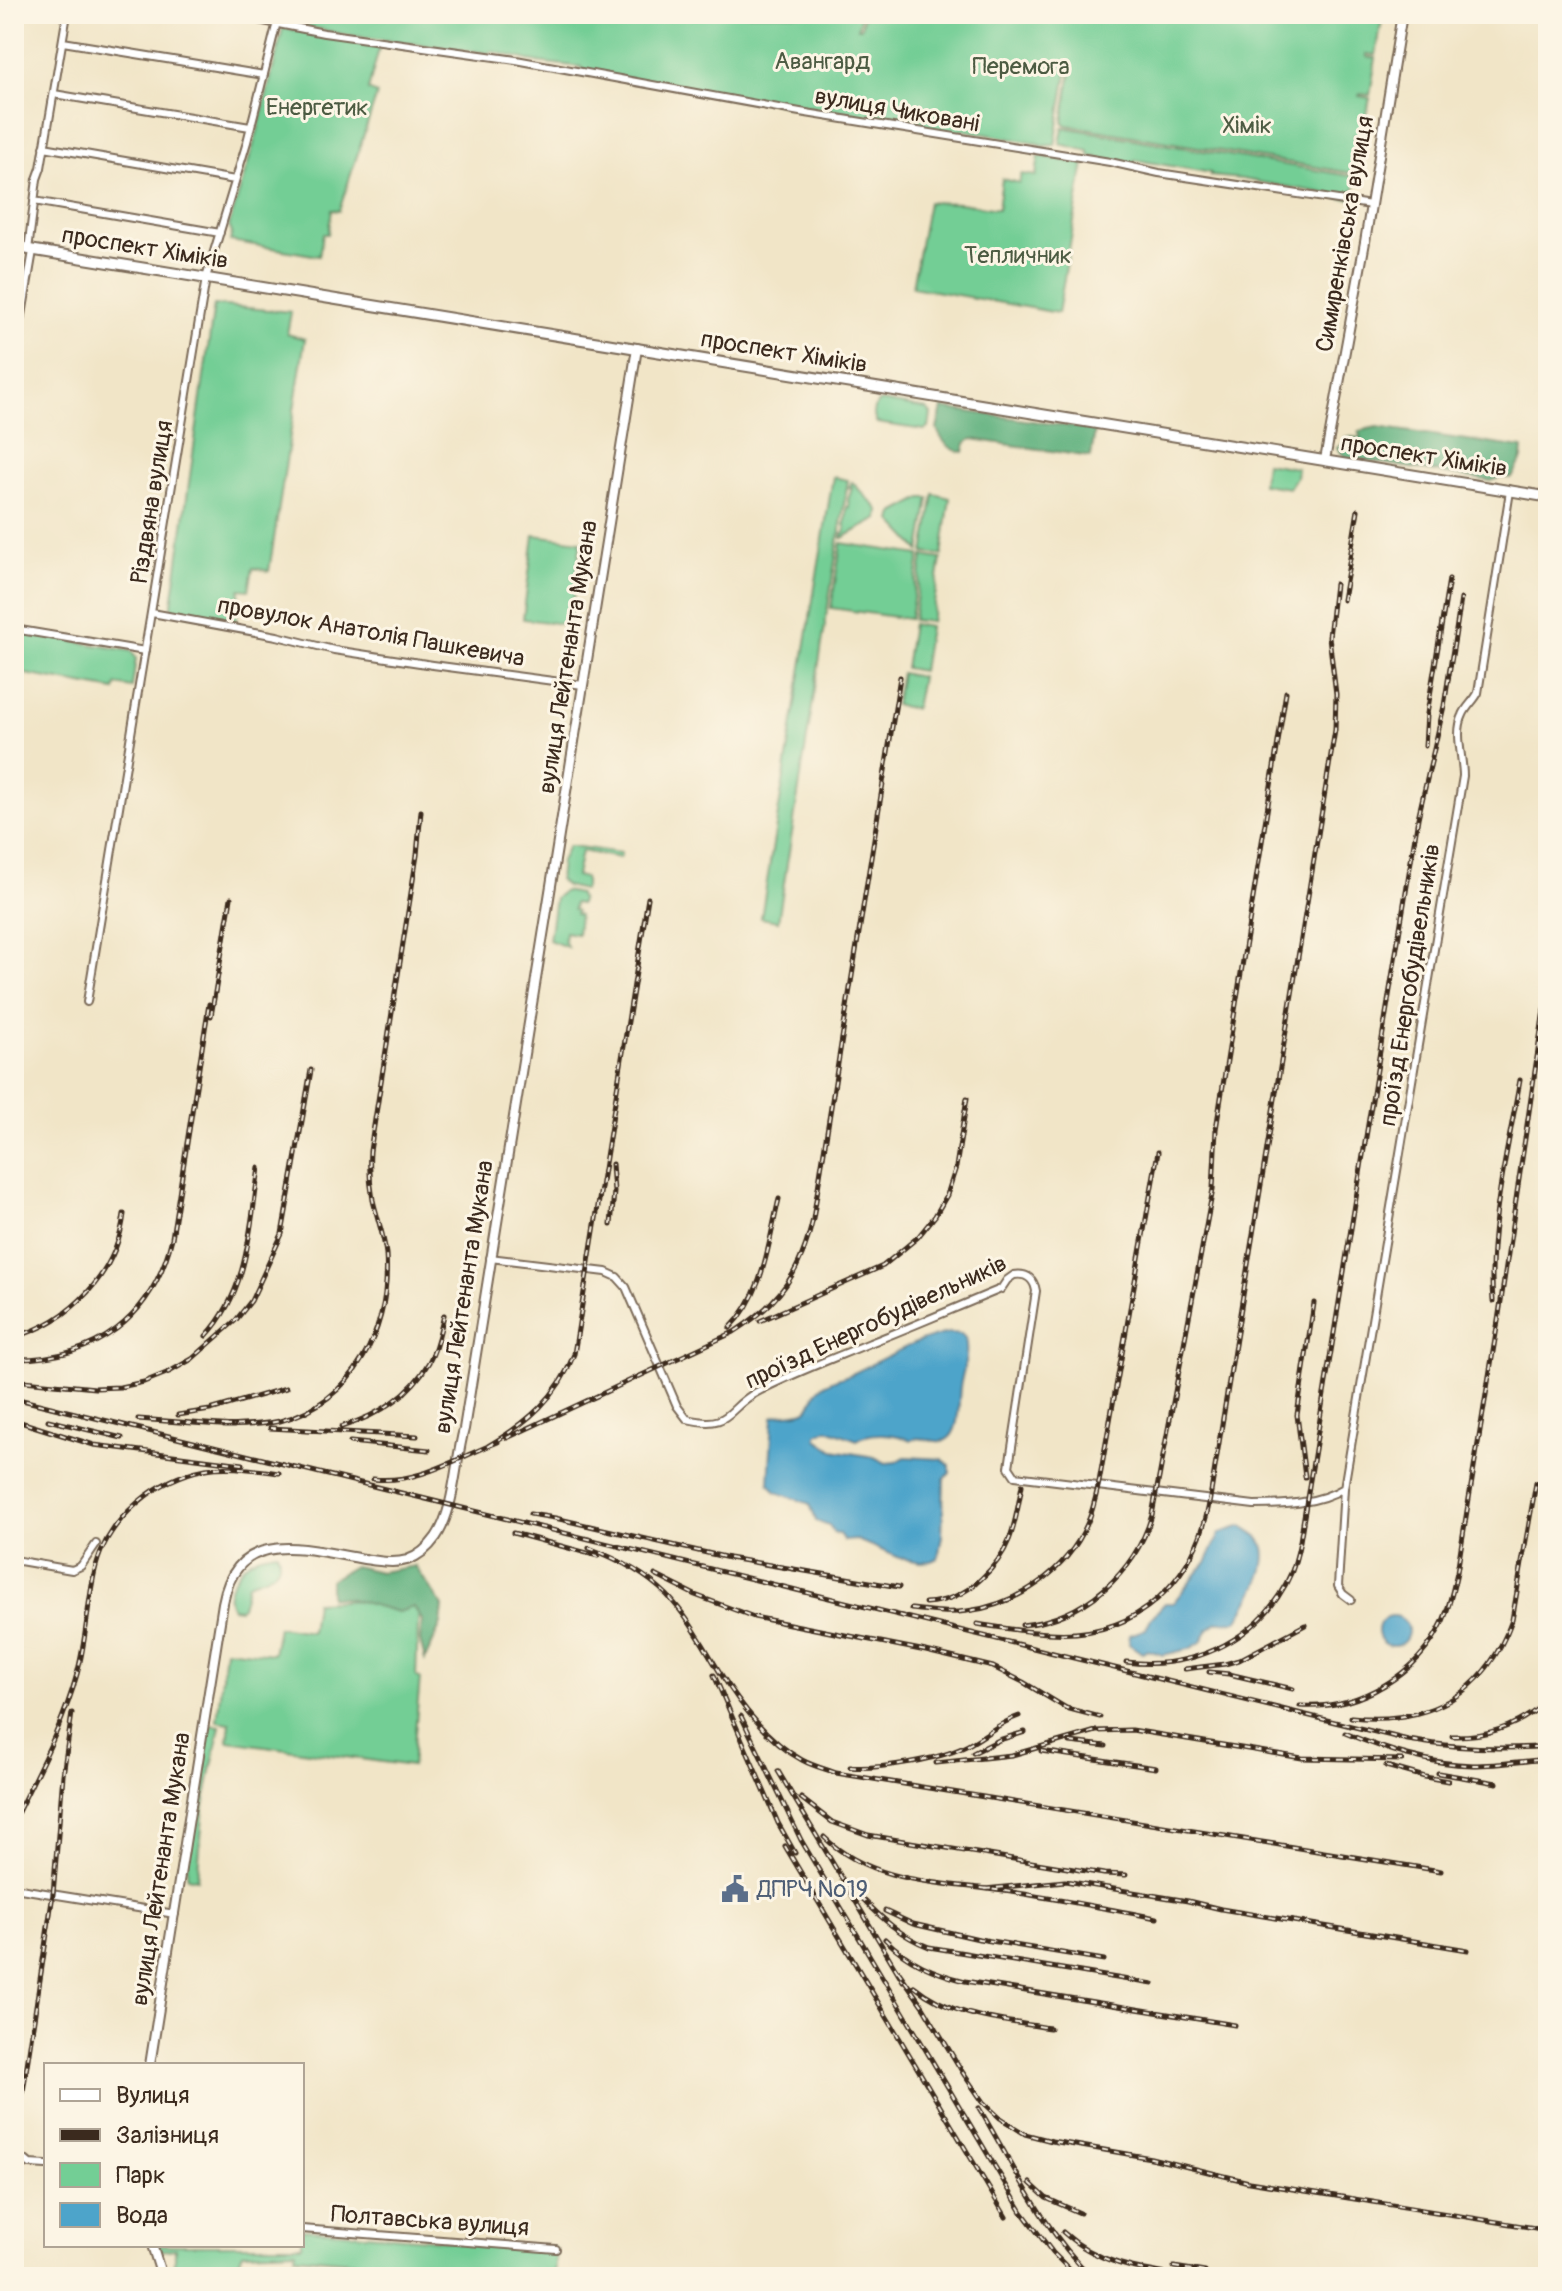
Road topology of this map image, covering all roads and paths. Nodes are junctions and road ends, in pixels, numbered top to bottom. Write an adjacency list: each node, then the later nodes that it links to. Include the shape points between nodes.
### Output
1 (67, 14): 6 (street)
2 (228, 14): 5 (street, вулиця Чиковані)
3 (279, 14): 5 (street, Різдвяна вулиця)
4 (1402, 14): 13 (main road, Симиренківська вулиця)
5 (277, 23): 7 (street, Різдвяна вулиця); 13 (street, вулиця Чиковані)
6 (63, 42): 7 (street); 8 (street)
7 (264, 75): 9 (street, Різдвяна вулиця)
8 (54, 94): 9 (street); 10 (street)
9 (250, 127): 11 (street, Різдвяна вулиця)
10 (44, 147): 11 (street); 12 (street)
11 (235, 180): 14 (street, Різдвяна вулиця)
12 (34, 201): 14 (street); 16 (street)
13 (1371, 205): 20 (main road, Симиренківська вулиця)
14 (220, 233): 17 (street, Різдвяна вулиця)
15 (14, 247): 16 (main road, проспект Хіміків)
16 (30, 250): 17 (main road, проспект Хіміків); 19 (street)
17 (206, 279): 18 (main road, проспект Хіміків); 23 (street, Різдвяна вулиця)
18 (637, 348): 20 (main road, проспект Хіміків); 26 (main road, вулиця Лейтенанта Мукана)
19 (14, 362)
20 (1325, 460): 21 (main road, проспект Хіміків)
21 (1510, 491): 22 (main road, проспект Хіміків); 29 (street, проїзд Енергобудівельників, via 1478,693 1459,727 1463,776)
22 (1548, 497)
23 (152, 613): 25 (street, Різдвяна вулиця); 26 (street, провулок Анатолія Пашкевича, via 334,650)
24 (14, 629): 25 (street)
25 (145, 651): 27 (street, Різдвяна вулиця)
26 (583, 685): 28 (main road, вулиця Лейтенанта Мукана)
27 (87, 1002)
28 (490, 1258): 29 (street, проїзд Енергобудівельників, via 617,1277 631,1297 677,1406 694,1421 727,1418 755,1393 1001,1289 1014,1275 1028,1276 1036,1291 1009,1467 1015,1476 1254,1505 1322,1499); 34 (main road, вулиця Лейтенанта Мукана, via 451,1494 433,1540 417,1555 393,1562 267,1549 250,1556 231,1577)
29 (1344, 1488): 32 (street, проїзд Енергобудівельників, via 1338,1586)
30 (96, 1544): 31 (street, via 72,1570)
31 (14, 1560)
32 (1351, 1600)
33 (14, 1888): 34 (street)
34 (175, 1914): 35 (main road, вулиця Лейтенанта Мукана)
35 (150, 2063)
36 (14, 2151): 37 (street, via 30,2164)
37 (44, 2165)
38 (304, 2229): 40 (street, Полтавська вулиця)
39 (153, 2247): 41 (main road)
40 (556, 2249)
41 (162, 2277)

